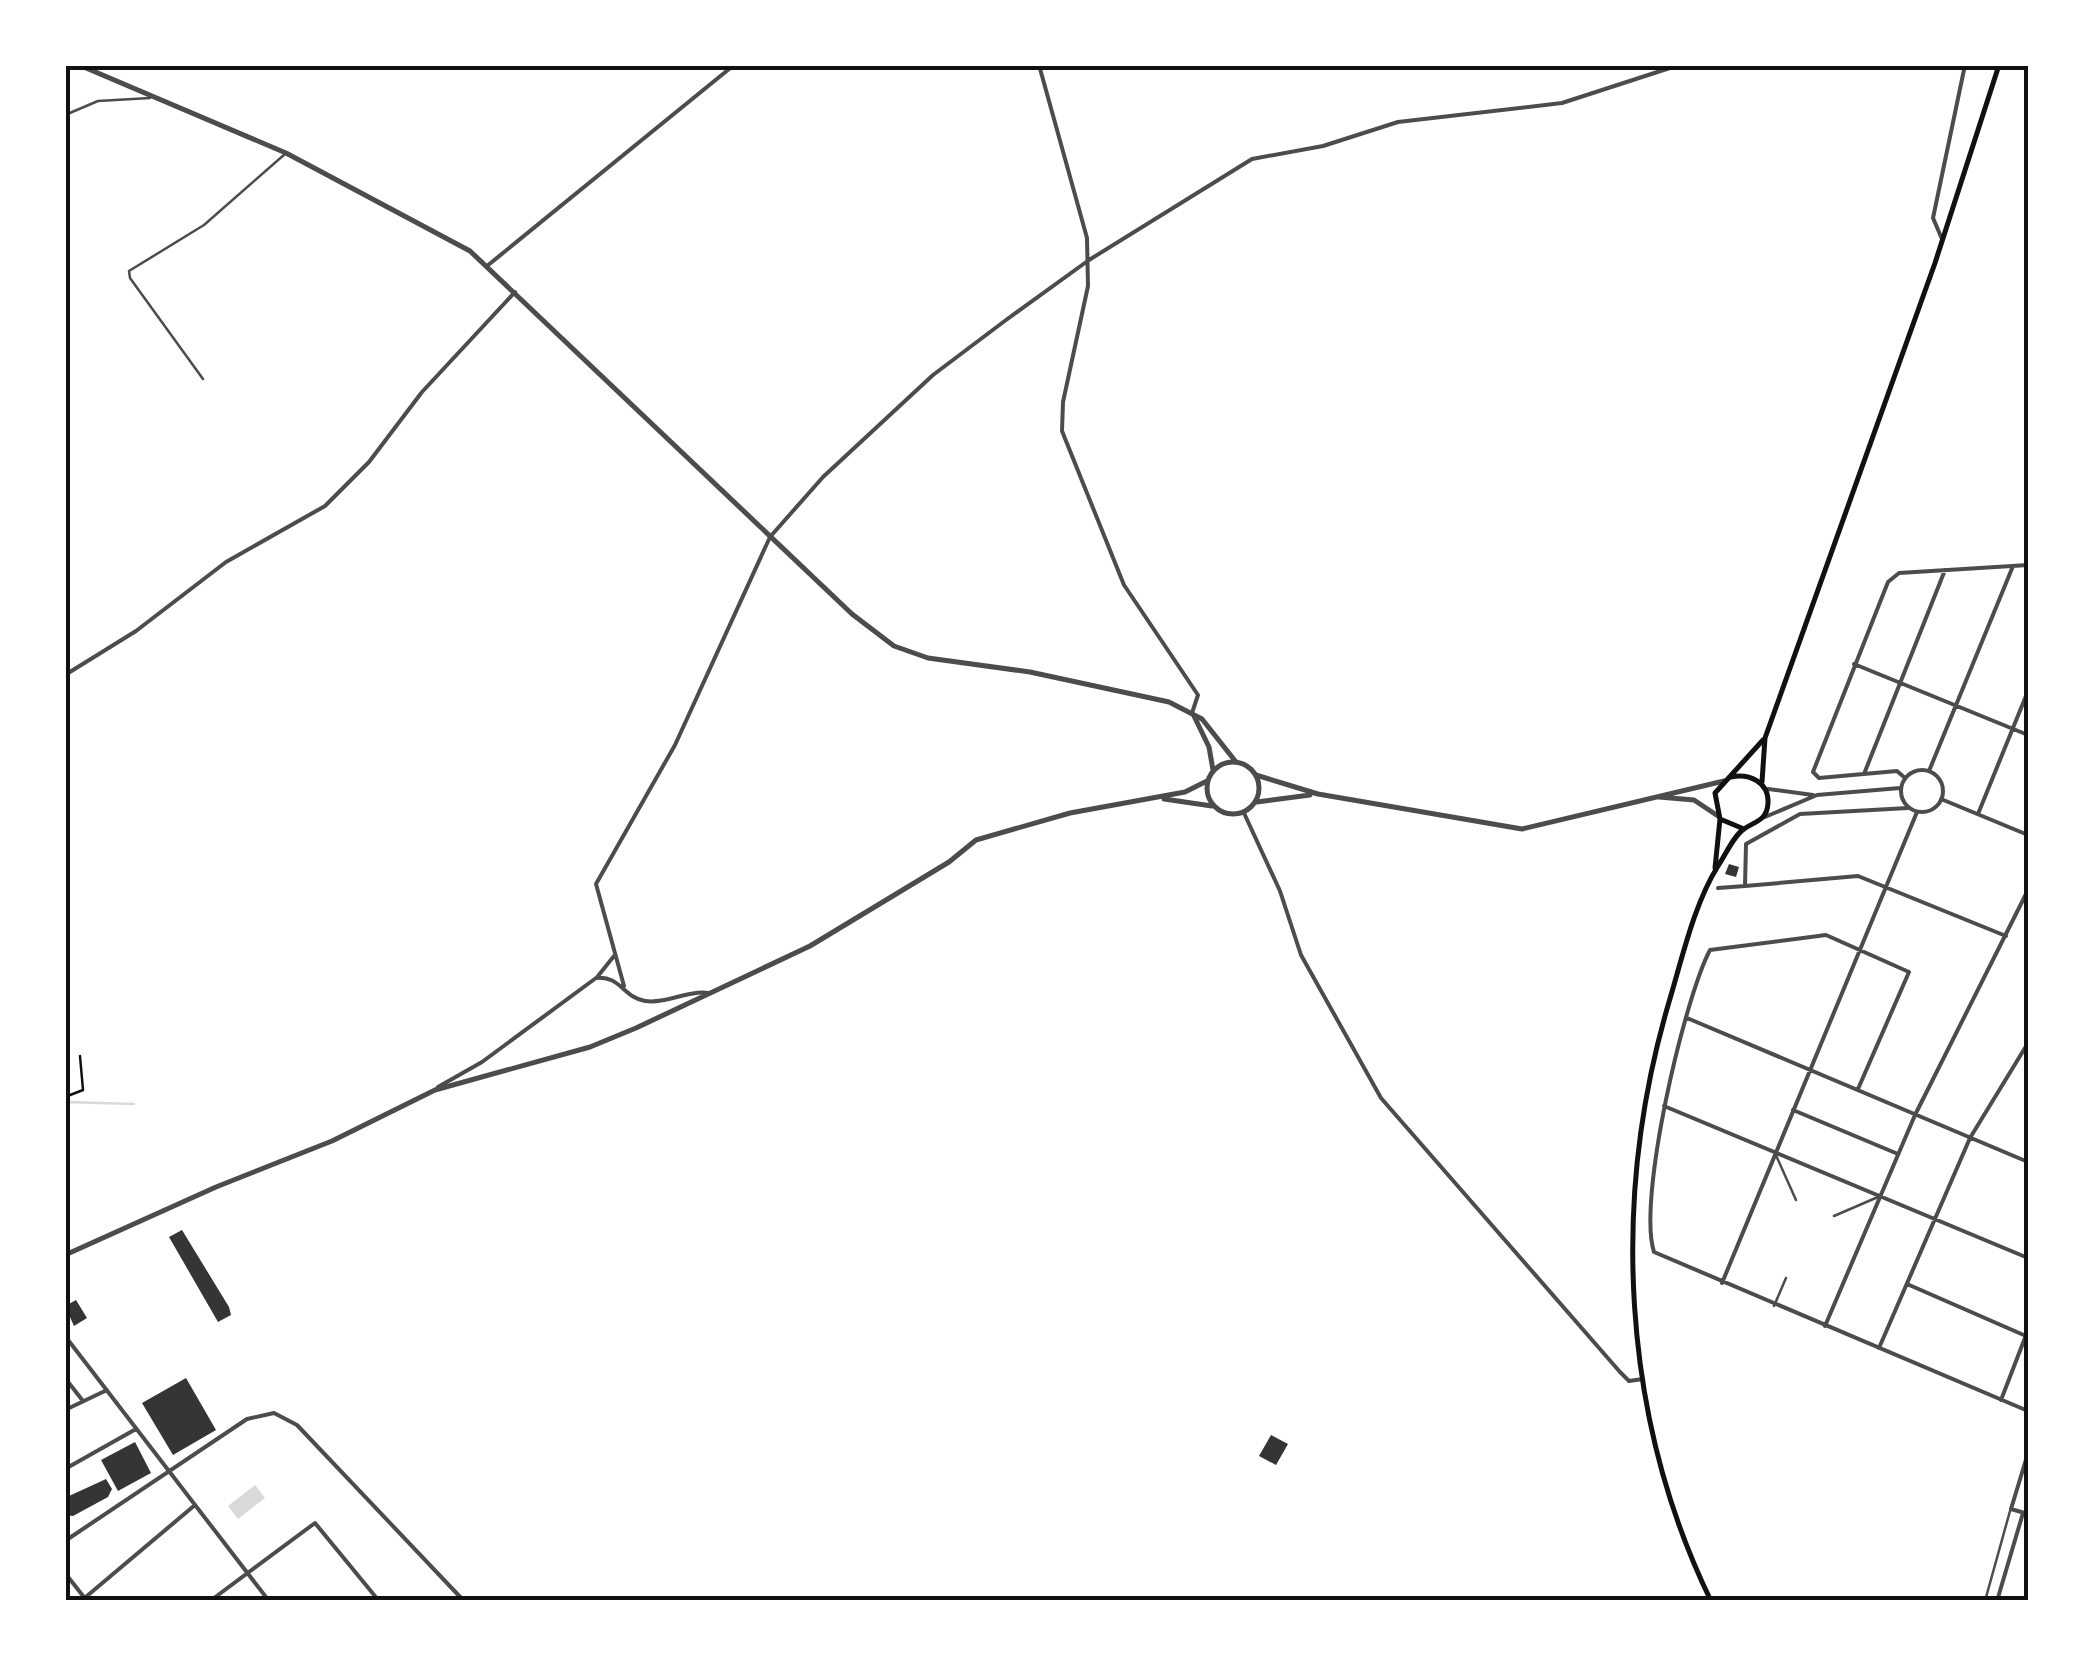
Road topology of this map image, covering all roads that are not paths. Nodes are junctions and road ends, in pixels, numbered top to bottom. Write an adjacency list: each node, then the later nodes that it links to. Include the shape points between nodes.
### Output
1 (79, 65): 7 (street)
2 (734, 65): 12 (street)
3 (1039, 65): 11 (street)
4 (1680, 65): 11 (street, via 1562,103 1398,122 1252,159)
5 (1965, 65): 10 (street, via 1932,218)
6 (2000, 65): 10 (main road)
7 (154, 97): 8 (street, via 98,101); 9 (street)
8 (65, 115)
9 (286, 153): 12 (street); 14 (street, via 204,225 129,271)
10 (1943, 240): 27 (main road)
11 (1089, 260): 15 (street, via 933,376 823,477); 24 (street, via 1062,431 1124,585 1198,694)
12 (487, 266): 13 (street)
13 (515, 292): 15 (street); 20 (street, via 325,506 226,562)
14 (204, 380)
15 (770, 537): 24 (street, via 852,614 904,650 1156,697); 61 (street, via 675,745 596,884)
16 (2028, 565): 17 (street)
17 (2013, 566): 18 (street); 23 (street)
18 (1946, 570): 19 (street, via 1895,574); 21 (street)
19 (1854, 664): 21 (street); 31 (street, via 1812,772 1818,778)
20 (65, 675)
21 (1900, 683): 23 (street); 31 (street)
22 (2028, 691): 25 (street)
23 (1958, 706): 25 (street); 29 (street)
24 (1192, 713): 28 (street); 30 (street, via 1209,747)
25 (2012, 729): 26 (street); 48 (street)
26 (2028, 735)
27 (1765, 738): 34 (main road); 36 (main road)
28 (1236, 762): 30 (street); 32 (street)
29 (1929, 771): 33 (street); 42 (street, via 1941,783)
30 (1212, 772): 35 (street)
31 (1864, 774): 33 (street, via 1898,771)
32 (1256, 775): 38 (street); 43 (street)
33 (1905, 778): 37 (street)
34 (1728, 779): 36 (main road, via 1748,776); 40 (street); 49 (main road, via 1714,801)
35 (1208, 780): 41 (street); 44 (street)
36 (1763, 787): 39 (street); 50 (main road, via 1767,808)
37 (1900, 788): 39 (street); 45 (street)
38 (1318, 794): 40 (street, via 1522,830); 43 (street)
39 (1817, 795): 50 (street)
40 (1656, 797): 49 (street, via 1694,800)
41 (1151, 798): 44 (street); 64 (street, via 1070,812 976,840 810,946)
42 (1941, 800): 46 (street); 48 (street)
43 (1256, 803): 47 (street)
44 (1214, 807): 47 (street)
45 (1908, 808): 46 (street); 54 (street, via 1795,815 1746,844)
46 (1917, 812): 55 (street)
47 (1244, 813): 92 (street, via 1300,955 1372,1085 1629,1381)
48 (1978, 814): 52 (street)
49 (1719, 817): 51 (main road); 53 (main road)
50 (1760, 820): 51 (main road)
51 (1744, 829): 53 (main road)
52 (2028, 835)
53 (1715, 871): 92 (main road, via 1669,1001 1642,1127 1632,1252)
54 (1745, 883): 55 (street, via 1851,876); 56 (street)
55 (1885, 886): 59 (street); 60 (street)
56 (1718, 888)
57 (2028, 890): 58 (street)
58 (2026, 903): 59 (street)
59 (2006, 936): 72 (street)
60 (1857, 949): 65 (street, via 1826,935 1718,946 1708,953); 67 (street); 68 (street, via 1909,977)
61 (614, 956): 62 (street); 63 (street)
62 (596, 978): 63 (street); 69 (street)
63 (624, 986): 64 (street, via 648,1002)
64 (709, 992): 69 (street, via 590,1047)
65 (1686, 1018): 67 (street); 70 (street)
66 (2028, 1043): 73 (street)
67 (1809, 1070): 68 (street); 71 (street)
68 (1858, 1089): 72 (street)
69 (434, 1090): 81 (street)
70 (1664, 1106): 74 (street); 84 (street, via 1652,1244 1658,1256)
71 (1793, 1110): 74 (street); 75 (street)
72 (1915, 1115): 73 (street); 75 (street)
73 (1970, 1138): 76 (street); 80 (street)
74 (1775, 1152): 77 (street); 78 (street); 84 (street)
75 (1898, 1154): 77 (street)
76 (2028, 1162)
77 (1880, 1196): 79 (street); 80 (street); 87 (street)
78 (1796, 1200)
79 (1834, 1216)
80 (1934, 1219): 82 (street); 85 (street)
81 (65, 1255)
82 (2028, 1258)
83 (1786, 1278): 86 (street)
84 (1722, 1284): 86 (street)
85 (1907, 1284): 88 (street); 90 (street)
86 (1774, 1306): 87 (street)
87 (1825, 1326): 90 (street)
88 (2027, 1333): 94 (street)
89 (65, 1336): 93 (street)
90 (1879, 1348): 94 (street)
91 (65, 1378): 95 (street)
92 (1643, 1379): 113 (main road, via 1669,1495)
93 (107, 1390): 95 (street); 98 (street)
94 (2000, 1400): 97 (street)
95 (84, 1402): 96 (street)
96 (65, 1410)
97 (2028, 1411)
98 (136, 1429): 100 (street); 101 (street)
99 (2028, 1452): 103 (street)
100 (65, 1469)
101 (169, 1472): 102 (street); 105 (street); 112 (street, via 247,1419 274,1413 298,1425)
102 (195, 1505): 106 (street); 108 (street)
103 (2011, 1508): 104 (street); 114 (street)
104 (2026, 1513): 115 (street)
105 (65, 1541)
106 (246, 1572): 109 (street); 110 (street); 111 (street, via 315,1523)
107 (65, 1573): 108 (street)
108 (84, 1600)
109 (210, 1601)
110 (269, 1601)
111 (379, 1601)
112 (464, 1601)
113 (1711, 1601)
114 (1984, 1601)
115 (1997, 1601)

